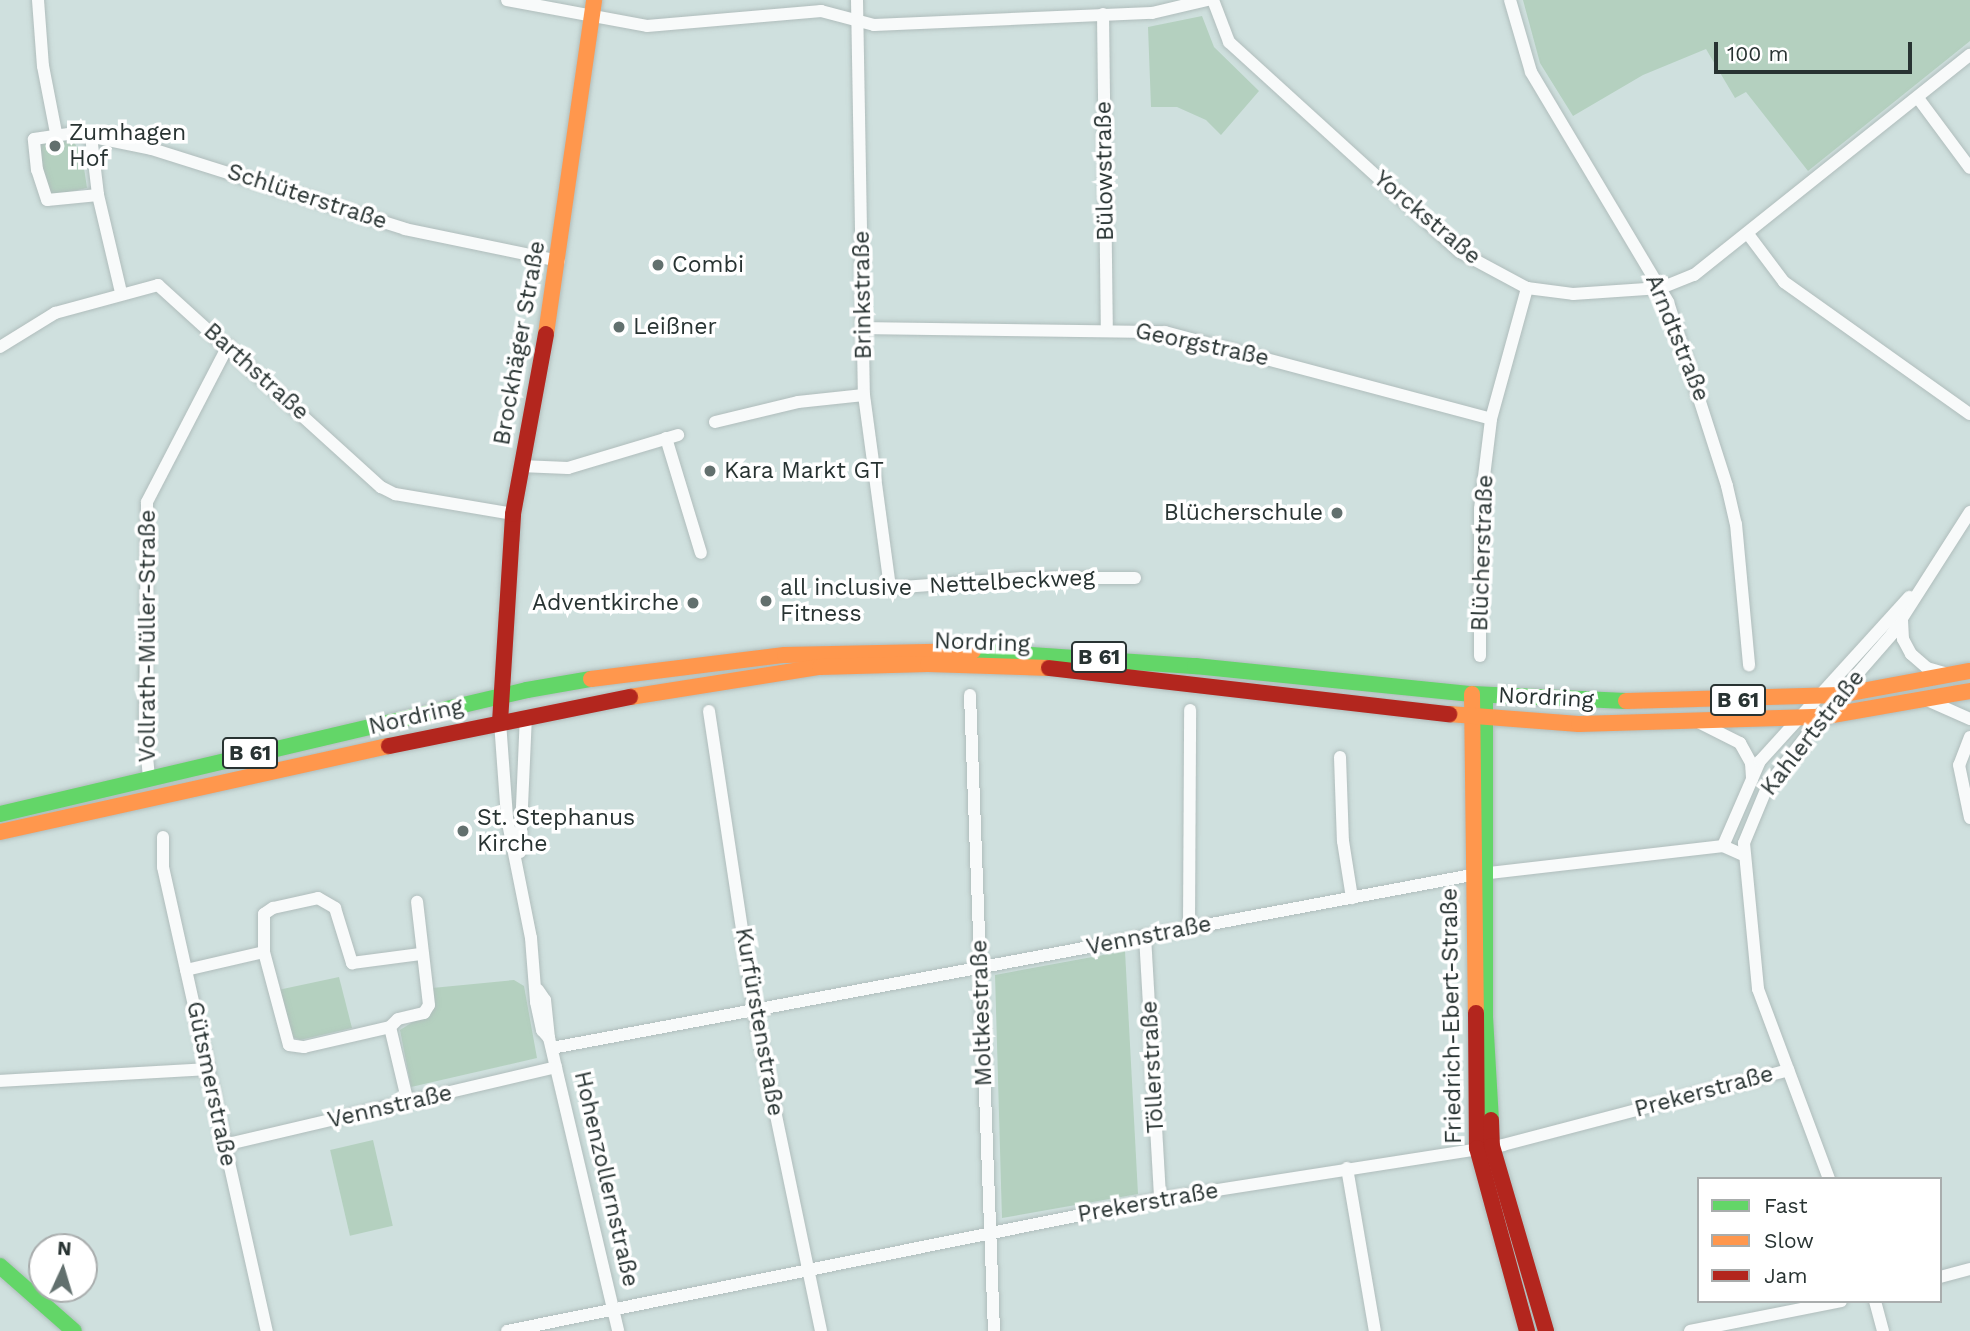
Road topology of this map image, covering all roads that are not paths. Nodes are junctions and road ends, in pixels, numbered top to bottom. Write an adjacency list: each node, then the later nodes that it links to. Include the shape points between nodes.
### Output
1 (38, 0): 14 (street, via 43,66)
2 (507, 0): 10 (street)
3 (594, 0): 10 (main road, Brockhäger Straße)
4 (857, 0): 11 (street, Brinkstraße)
5 (1207, 0): 8 (street)
6 (1213, 0): 20 (street, Yorckstraße, via 1229,41 1251,63 1461,252)
7 (1510, 0): 21 (street, Arndtstraße, via 1531,72)
8 (1151, 6): 9 (street)
9 (1103, 14): 11 (street, via 874,25); 24 (street, Bülowstraße)
10 (593, 18): 11 (street, via 648,26 821,11); 19 (main road, Brockhäger Straße)
11 (857, 20): 23 (street, Brinkstraße)
12 (1970, 55): 13 (street, Yorckstraße)
13 (1918, 98): 16 (street); 18 (street, Yorckstraße)
14 (56, 133): 15 (street, Schlüterstraße); 17 (street, via 32,143 44,197)
15 (91, 136): 17 (street); 19 (street, Schlüterstraße, via 199,163 405,229)
16 (1970, 167)
17 (98, 195): 22 (street)
18 (1748, 234): 21 (street, Yorckstraße, via 1694,275); 28 (street, via 1784,282)
19 (559, 261): 31 (main road, Brockhäger Straße)
20 (1527, 288): 21 (street, Yorckstraße, via 1605,295); 29 (street, Blücherstraße)
21 (1661, 288): 40 (street, Arndtstraße, via 1709,418 1736,524)
22 (121, 292): 25 (street, Barthstraße, via 149,284 165,288); 26 (street, Barthstraße, via 55,313)
23 (864, 328): 24 (street, Georgstraße); 27 (street, Brinkstraße)
24 (1107, 328): 29 (street, Georgstraße, via 1165,332)
25 (228, 346): 33 (street, Barthstraße, via 381,487 395,494); 62 (street, Vollrath-Müller-Straße, via 217,359 147,502 145,734)
26 (0, 347)
27 (864, 395): 30 (street, via 798,402); 37 (street, Brinkstraße)
28 (1970, 414)
29 (1491, 419): 39 (street, Blücherstraße, via 1480,509)
30 (715, 422)
31 (520, 467): 33 (main road, Brockhäger Straße); 34 (street, via 568,468 672,437)
32 (1970, 512): 36 (street, Kahlertstraße)
33 (513, 514): 46 (main road, Brockhäger Straße)
34 (701, 553)
35 (1135, 578): 37 (street, Nettelbeckweg, via 1022,579)
36 (1920, 585): 38 (street, Kahlertstraße); 49 (street, Kahlertstraße)
37 (890, 588)
38 (1902, 619): 42 (street, via 1903,639 1911,654 1927,668); 48 (street, Kahlertstraße)
39 (1479, 656)
40 (1749, 665)
41 (1970, 671): 42 (main road, B 61)
42 (1952, 676): 48 (main road, Nordring / B 61)
43 (527, 690): 45 (main road, Nordring / B 61, via 726,659 928,650 1094,657); 46 (main road, Nordring / B 61); 53 (main road)
44 (1970, 691): 50 (main road, B 61)
45 (1478, 694): 49 (main road, Nordring / B 61, via 1660,703); 54 (main road, Friedrich-Ebert-Straße)
46 (501, 695): 58 (main road, Hohenzollernstraße); 62 (main road, Nordring / B 61)
47 (970, 695): 78 (street, Moltkestraße)
48 (1840, 695): 49 (main road, Nordring / B 61); 55 (street, Kahlertstraße)
49 (1816, 696): 56 (street, Kahlertstraße)
50 (1927, 700): 55 (main road, Nordring / B 61); 57 (street)
51 (1190, 710): 74 (street)
52 (709, 711): 80 (street, Kurfürstenstraße)
53 (526, 717): 54 (main road, Nordring / B 61, via 785,670 928,664 1181,678); 58 (main road, Nordring / B 61); 70 (street, Hohenzollernstraße)
54 (1478, 717): 59 (main road, Nordring / B 61, via 1579,724); 71 (main road, Friedrich-Ebert-Straße)
55 (1821, 717): 56 (main road, Nordring / B 61); 69 (street, Kahlertstraße, via 1765,792 1748,827)
56 (1795, 719): 59 (main road, Nordring / B 61); 63 (street, Kahlertstraße, via 1760,761)
57 (1970, 719)
58 (500, 722): 66 (main road, Nordring / B 61); 70 (street, Hohenzollernstraße, via 507,818)
59 (1697, 722): 63 (street, Kahlertstraße, via 1740,743 1751,764)
60 (1970, 737): 65 (street, via 1959,765)
61 (1340, 757): 72 (street, via 1343,841)
62 (149, 778): 64 (main road, Nordring / B 61)
63 (1752, 780): 68 (street, Kahlertstraße)
64 (0, 814)
65 (1970, 818)
66 (0, 832)
67 (163, 837): 79 (street, Gütsmerstraße, via 163,867)
68 (1723, 846): 69 (street); 71 (street, Vennstraße)
69 (1745, 856): 85 (street, Kahlertstraße, via 1758,989)
70 (519, 862): 82 (street, Hohenzollernstraße, via 538,990 545,1000)
71 (1479, 875): 72 (street, Vennstraße); 89 (main road, Friedrich-Ebert-Straße)
72 (1352, 898): 74 (street, Vennstraße)
73 (417, 902): 77 (street, via 425,946)
74 (1189, 927): 75 (street, Vennstraße)
75 (1145, 936): 78 (street, Vennstraße); 92 (street, Töllerstraße)
76 (264, 952): 77 (street, via 264,914 318,898 335,908 352,963); 79 (street); 81 (street, via 289,1045 304,1047)
77 (420, 954): 81 (street, via 429,1005 424,1013 398,1019)
78 (981, 969): 80 (street, Vennstraße); 93 (street, Moltkestraße)
79 (186, 970): 84 (street, Gütsmerstraße)
80 (754, 1010): 82 (street, Vennstraße); 95 (street, Kurfürstenstraße)
81 (390, 1027): 87 (street)
82 (551, 1043): 83 (street, Hohenzollernstraße)
83 (556, 1067): 87 (street, Vennstraße); 100 (street, Hohenzollernstraße)
84 (208, 1069): 86 (street); 88 (street, Gütsmerstraße)
85 (1788, 1070): 89 (street, Prekerstraße); 91 (street, Kahlertstraße)
86 (0, 1082)
87 (408, 1103): 88 (street, Vennstraße)
88 (224, 1145): 102 (street, Gütsmerstraße)
89 (1485, 1147): 90 (street, Prekerstraße); 108 (main road, Friedrich-Ebert-Straße); 109 (main road, Friedrich-Ebert-Straße)
90 (1351, 1168): 92 (street, Prekerstraße); 107 (street)
91 (1828, 1177)
92 (1160, 1199): 93 (street, Prekerstraße)
93 (989, 1233): 95 (street, Prekerstraße); 106 (street, Moltkestraße)
94 (0, 1266): 101 (main road)
95 (808, 1269): 100 (street, Prekerstraße); 105 (street, Kurfürstenstraße)
96 (1970, 1269): 97 (street)
97 (1942, 1276)
98 (1831, 1303): 110 (street)
99 (1876, 1303): 111 (street)
100 (613, 1309): 103 (street, Prekerstraße); 104 (street, Hohenzollernstraße)
101 (74, 1331)
102 (267, 1331)
103 (507, 1331)
104 (618, 1331)
105 (821, 1331)
106 (994, 1331)
107 (1375, 1331)
108 (1527, 1331)
109 (1546, 1331)
110 (1690, 1331)
111 (1883, 1331)

